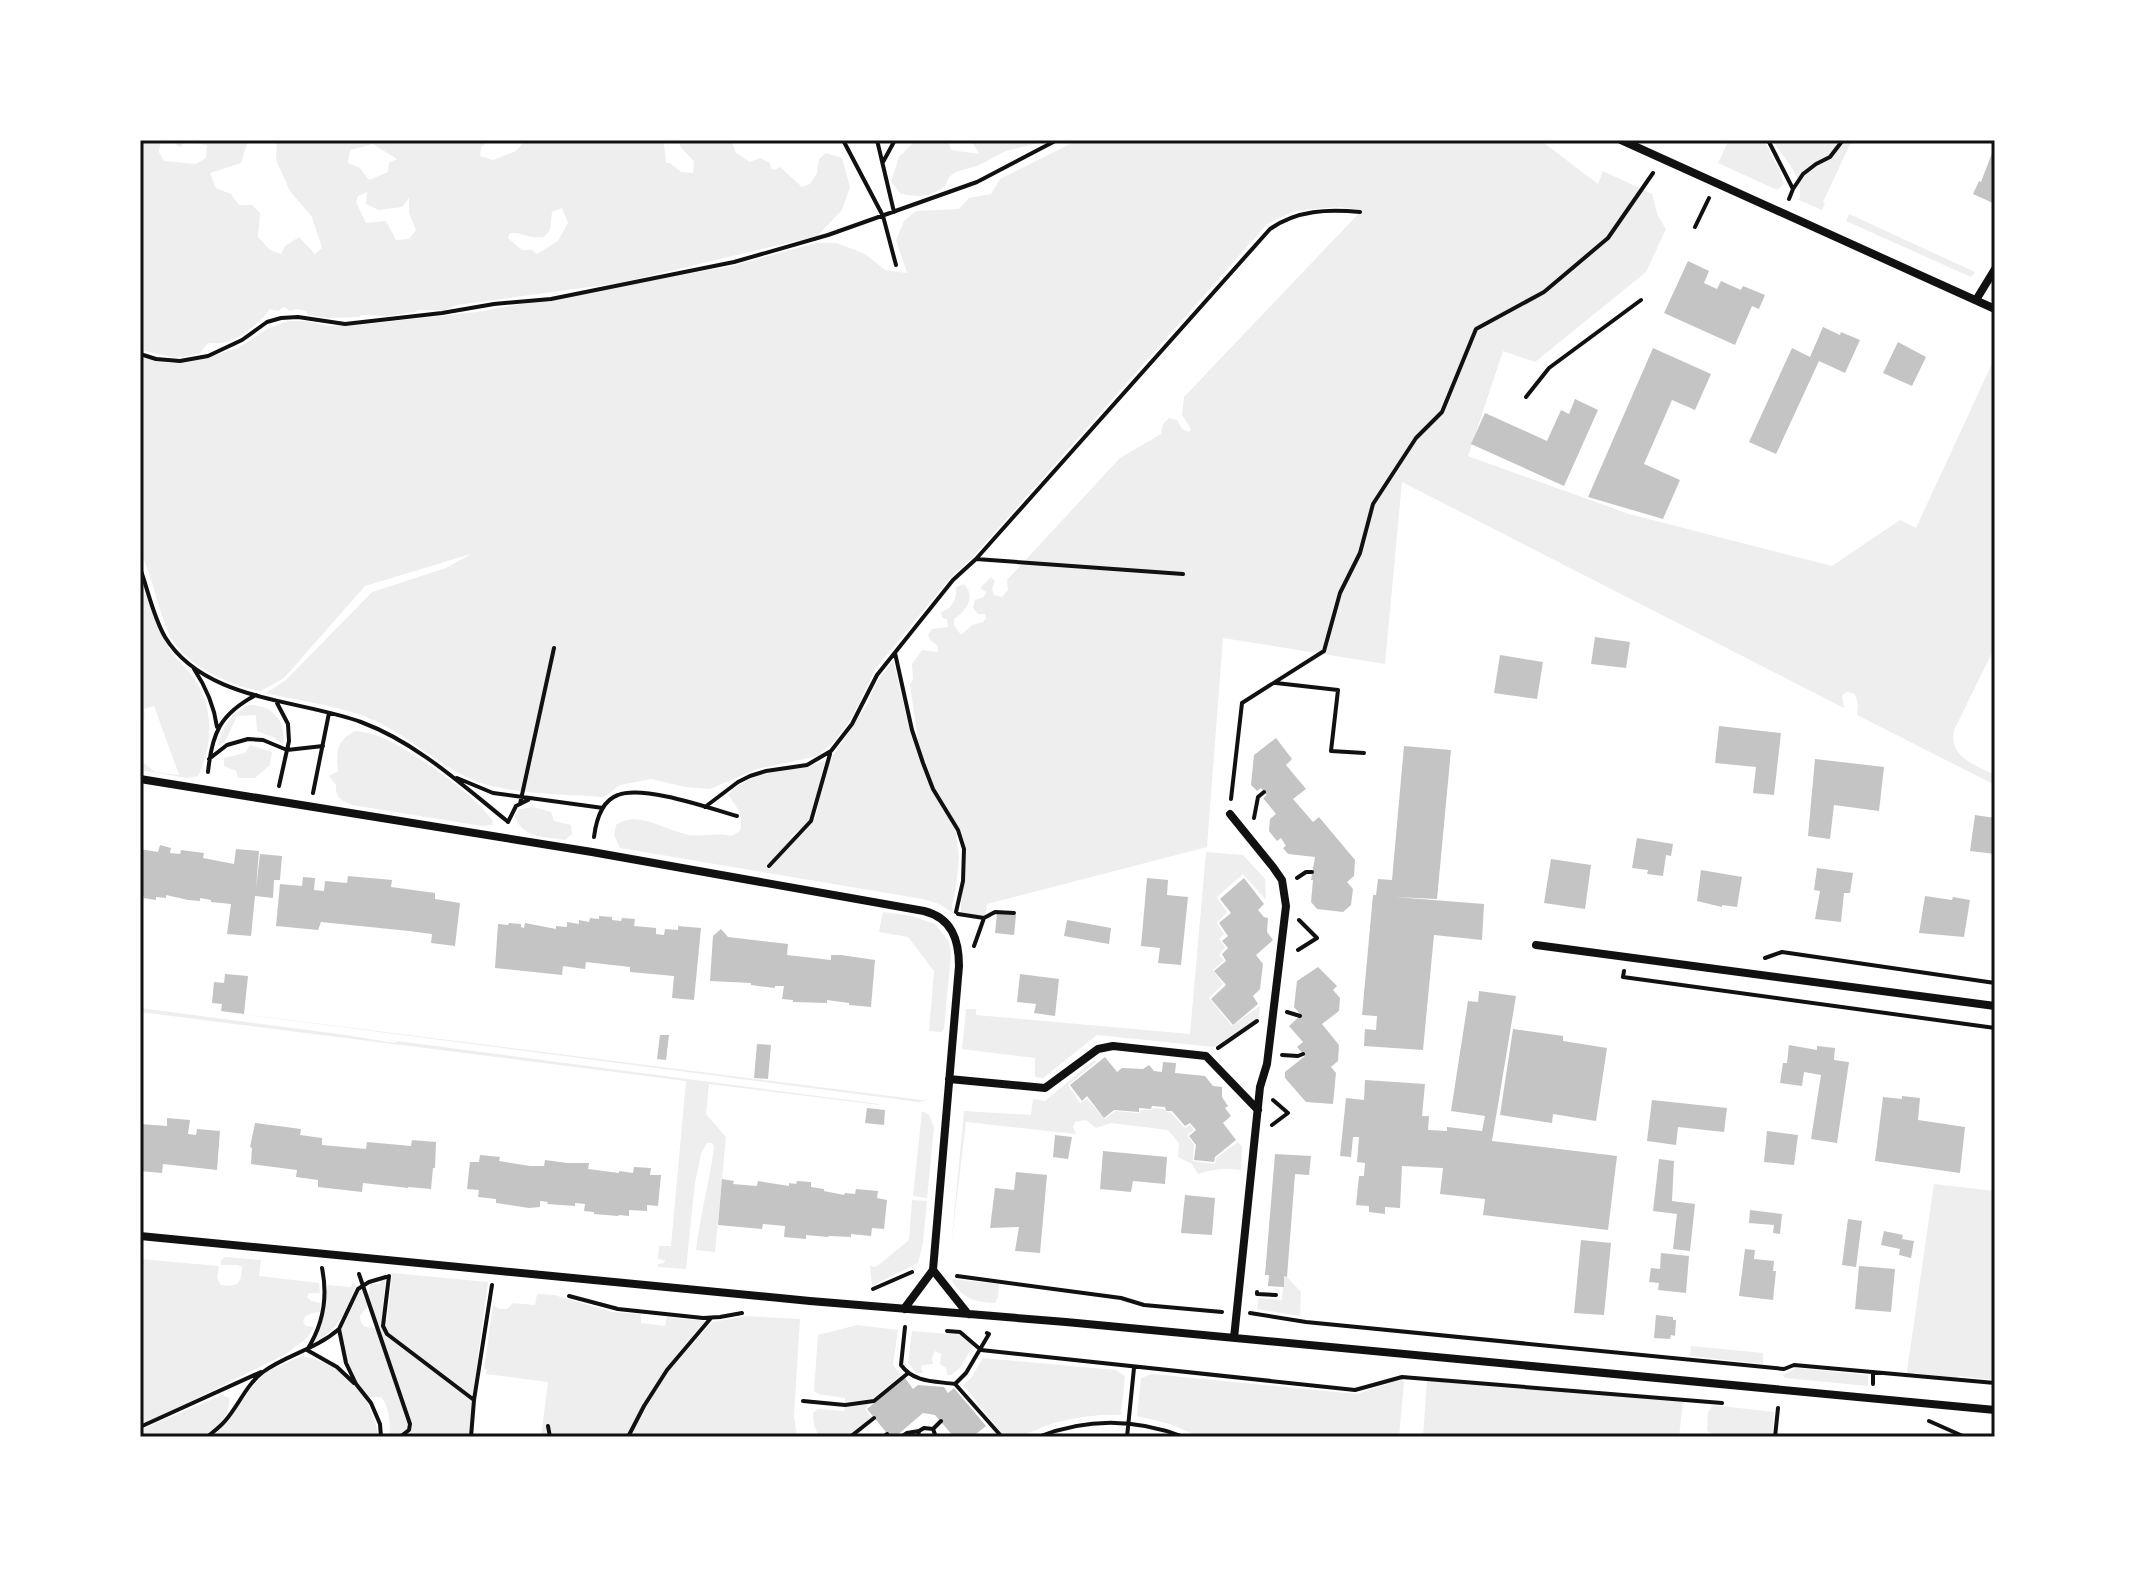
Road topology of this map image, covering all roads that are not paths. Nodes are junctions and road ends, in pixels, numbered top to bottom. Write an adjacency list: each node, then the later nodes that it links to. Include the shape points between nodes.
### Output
1 (1621, 140): 3 (street)
2 (1995, 269): 3 (street)
3 (1976, 300): 4 (street)
4 (1995, 309)
5 (140, 779): 9 (street, via 924,911 942,918 958,947)
6 (1230, 814): 10 (street, via 1282,880 1286,896)
7 (1536, 945): 8 (street)
8 (1995, 1006)
9 (949, 1079): 10 (street, via 1045,1088 1106,1047 1206,1056); 12 (street)
10 (1258, 1110): 15 (street)
11 (140, 1236): 13 (street)
12 (933, 1270): 13 (street); 14 (street)
13 (904, 1309): 14 (street)
14 (968, 1314): 15 (street)
15 (1234, 1338): 16 (street)
16 (1995, 1410)

